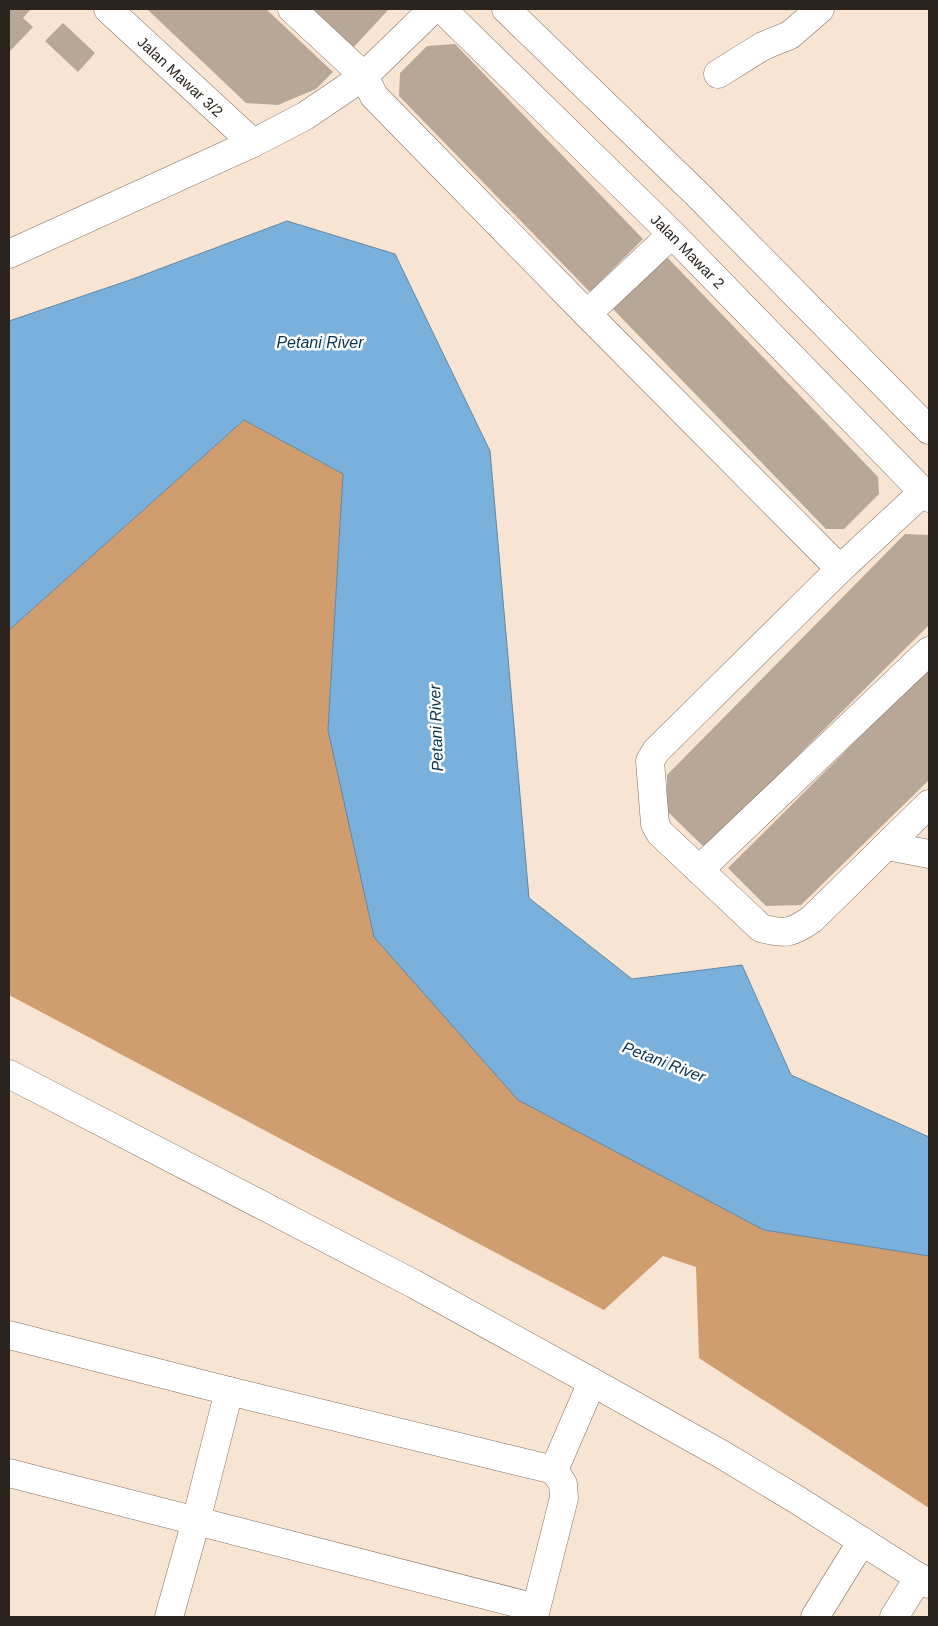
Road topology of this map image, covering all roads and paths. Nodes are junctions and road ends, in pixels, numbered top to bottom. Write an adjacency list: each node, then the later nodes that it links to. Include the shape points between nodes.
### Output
1 (108, 9): 9 (street, Jalan Mawar 3/2)
2 (292, 9): 8 (street)
3 (433, 9): 8 (street)
4 (442, 9): 10 (street, Jalan Mawar 2)
5 (506, 9): 13 (street, via 692,189)
6 (820, 9): 7 (street, via 790,35 763,46)
7 (718, 74)
8 (364, 76): 9 (street, via 305,116); 12 (street, via 374,96)
9 (253, 143): 11 (street)
10 (672, 234): 12 (street); 14 (street, Jalan Mawar 2)
11 (14, 245)
12 (588, 314): 15 (street)
13 (929, 430)
14 (926, 495): 15 (street)
15 (840, 569): 20 (street, via 656,750 650,761 655,824 660,834)
16 (929, 651): 20 (street)
17 (929, 804): 18 (street)
18 (887, 846): 19 (street); 20 (street, via 812,919 788,932 761,928)
19 (929, 854)
20 (699, 870)
21 (9, 1074): 23 (street, via 379,1266)
22 (9, 1335): 24 (street)
23 (592, 1382): 25 (street); 28 (street, via 728,1459)
24 (229, 1391): 25 (street); 27 (street)
25 (554, 1470): 30 (street, via 563,1484 564,1498)
26 (9, 1473): 27 (street)
27 (196, 1521): 30 (street); 31 (street)
28 (862, 1541): 29 (street); 32 (street)
29 (924, 1580): 33 (street)
30 (535, 1613)
31 (169, 1617)
32 (815, 1617)
33 (894, 1617)

